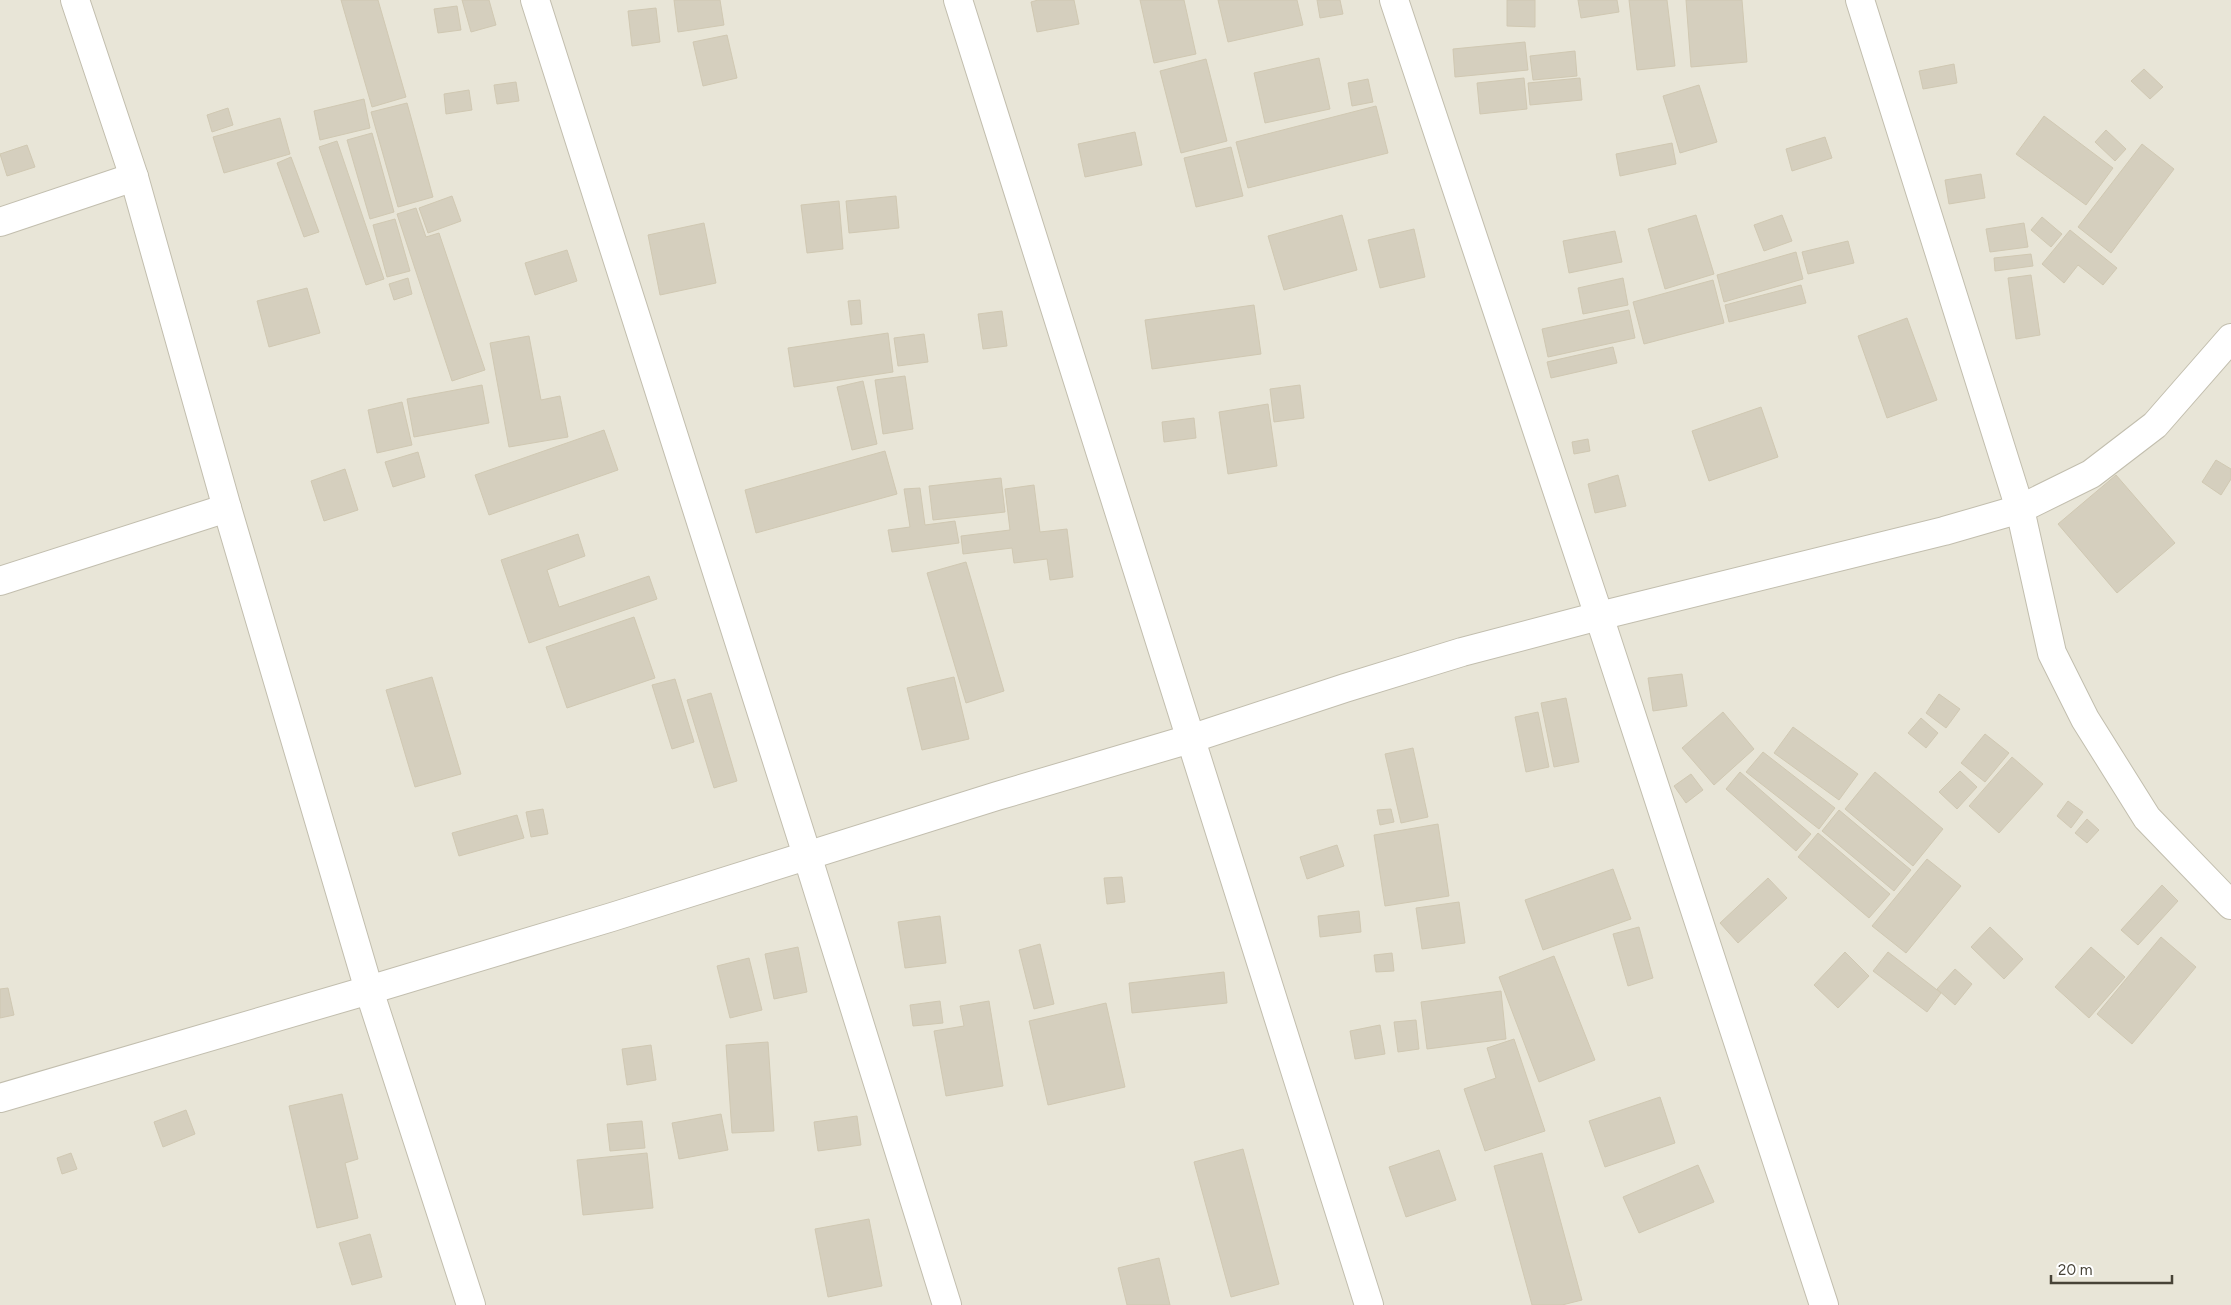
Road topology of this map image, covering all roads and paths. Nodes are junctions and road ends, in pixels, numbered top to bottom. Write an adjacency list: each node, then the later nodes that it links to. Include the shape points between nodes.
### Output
1 (75, 0): 6 (street)
2 (535, 0): 14 (street)
3 (958, 0): 13 (street)
4 (1394, 0): 12 (street)
5 (1860, 0): 10 (street)
6 (134, 177): 7 (street); 9 (street)
7 (0, 222)
8 (2231, 338): 10 (street, via 2155,425 2092,474)
9 (227, 508): 11 (street); 16 (street)
10 (2020, 509): 12 (street, via 1944,531); 15 (street, via 2052,653 2085,719 2147,818)
11 (0, 581)
12 (1598, 616): 13 (street, via 1390,674); 21 (street)
13 (1190, 739): 14 (street); 20 (street)
14 (806, 855): 16 (street); 19 (street)
15 (2231, 905)
16 (369, 990): 17 (street); 18 (street)
17 (0, 1098)
18 (472, 1305)
19 (946, 1305)
20 (1369, 1305)
21 (1824, 1305)

